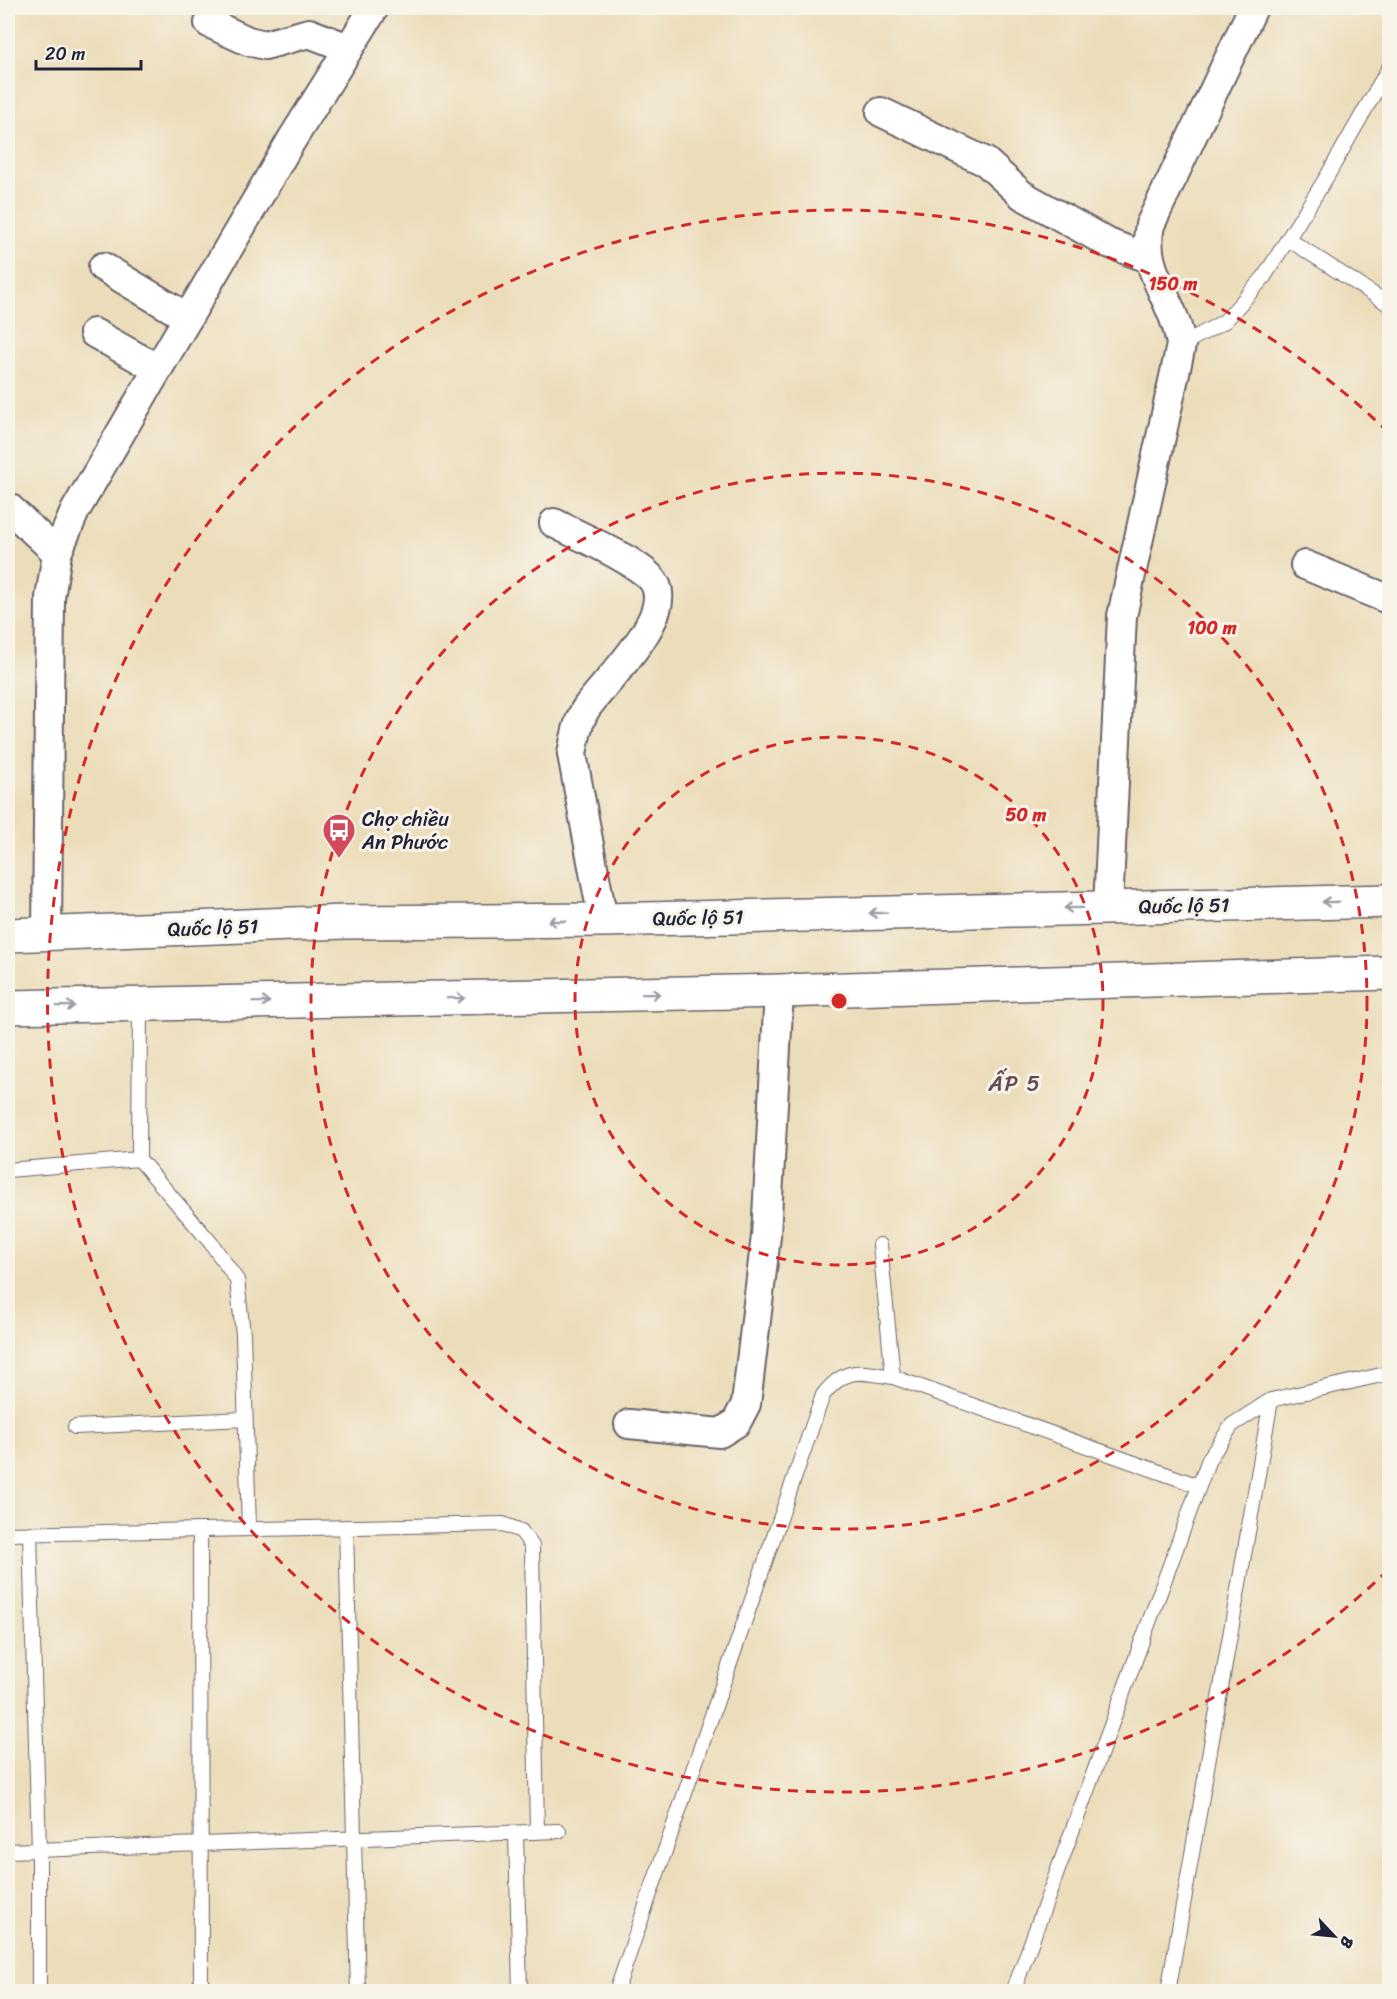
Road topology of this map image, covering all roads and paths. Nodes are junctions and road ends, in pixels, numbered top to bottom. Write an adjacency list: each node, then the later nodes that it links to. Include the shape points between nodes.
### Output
1 (374, 8): 4 (street)
2 (1253, 8): 8 (street, via 1150,225)
3 (209, 23): 4 (street, via 256,43 280,42 309,33)
4 (348, 48): 11 (street)
5 (1389, 66): 7 (lane)
6 (881, 112): 8 (street, via 986,162 1022,195 1108,243)
7 (1288, 239): 10 (lane); 13 (lane, via 1264,277 1225,321)
8 (1148, 258): 13 (street, via 1179,328)
9 (103, 267): 11 (street)
10 (1389, 305)
11 (188, 318): 14 (street)
12 (94, 333): 14 (street)
13 (1181, 345): 21 (street, via 1122,616)
14 (158, 369): 17 (street, via 75,511)
15 (8, 507): 17 (street)
16 (554, 523): 22 (street, via 650,576 658,588 660,602 625,662 586,708 572,754)
17 (57, 553): 23 (street, via 50,598)
18 (1305, 565): 19 (street)
19 (1389, 600)
20 (1389, 901): 21 (highway, Quốc lộ 51, one-way to 21)
21 (1108, 908): 22 (highway, Quốc lộ 51, one-way to 22)
22 (603, 920): 23 (highway, Quốc lộ 51, one-way to 23, via 345,922)
23 (47, 934): 24 (highway, Quốc lộ 51)
24 (8, 935)
25 (1389, 973): 26 (highway)
26 (779, 991): 27 (highway, one-way to 26); 36 (street, via 766,1236 746,1404 736,1423 720,1433)
27 (140, 1005): 28 (highway, one-way to 27); 29 (lane)
28 (8, 1007)
29 (139, 1159): 30 (lane); 35 (lane, via 211,1243 237,1280 243,1334)
30 (8, 1170)
31 (880, 1245): 33 (lane)
32 (1389, 1373): 34 (lane)
33 (893, 1377): 38 (lane); 55 (lane, via 857,1372 836,1379 823,1395)
34 (1271, 1400): 38 (lane, via 1232,1425 1209,1459); 57 (lane)
35 (244, 1419): 37 (lane); 40 (lane)
36 (629, 1424)
37 (75, 1427)
38 (1199, 1486): 56 (lane)
39 (346, 1527): 40 (lane); 45 (lane, via 503,1524 521,1531 531,1546); 47 (lane)
40 (249, 1529): 41 (lane)
41 (200, 1530): 42 (lane); 48 (lane)
42 (30, 1533): 43 (lane); 49 (lane)
43 (8, 1534)
44 (559, 1831): 45 (lane)
45 (537, 1832): 46 (lane)
46 (516, 1833): 47 (lane); 54 (lane)
47 (353, 1839): 48 (lane); 53 (lane)
48 (202, 1844): 49 (lane); 52 (lane)
49 (39, 1850): 50 (lane); 51 (lane)
50 (8, 1851)
51 (39, 1992)
52 (201, 1992)
53 (358, 1992)
54 (520, 1992)
55 (616, 1992)
56 (1013, 1992)
57 (1168, 1992)

